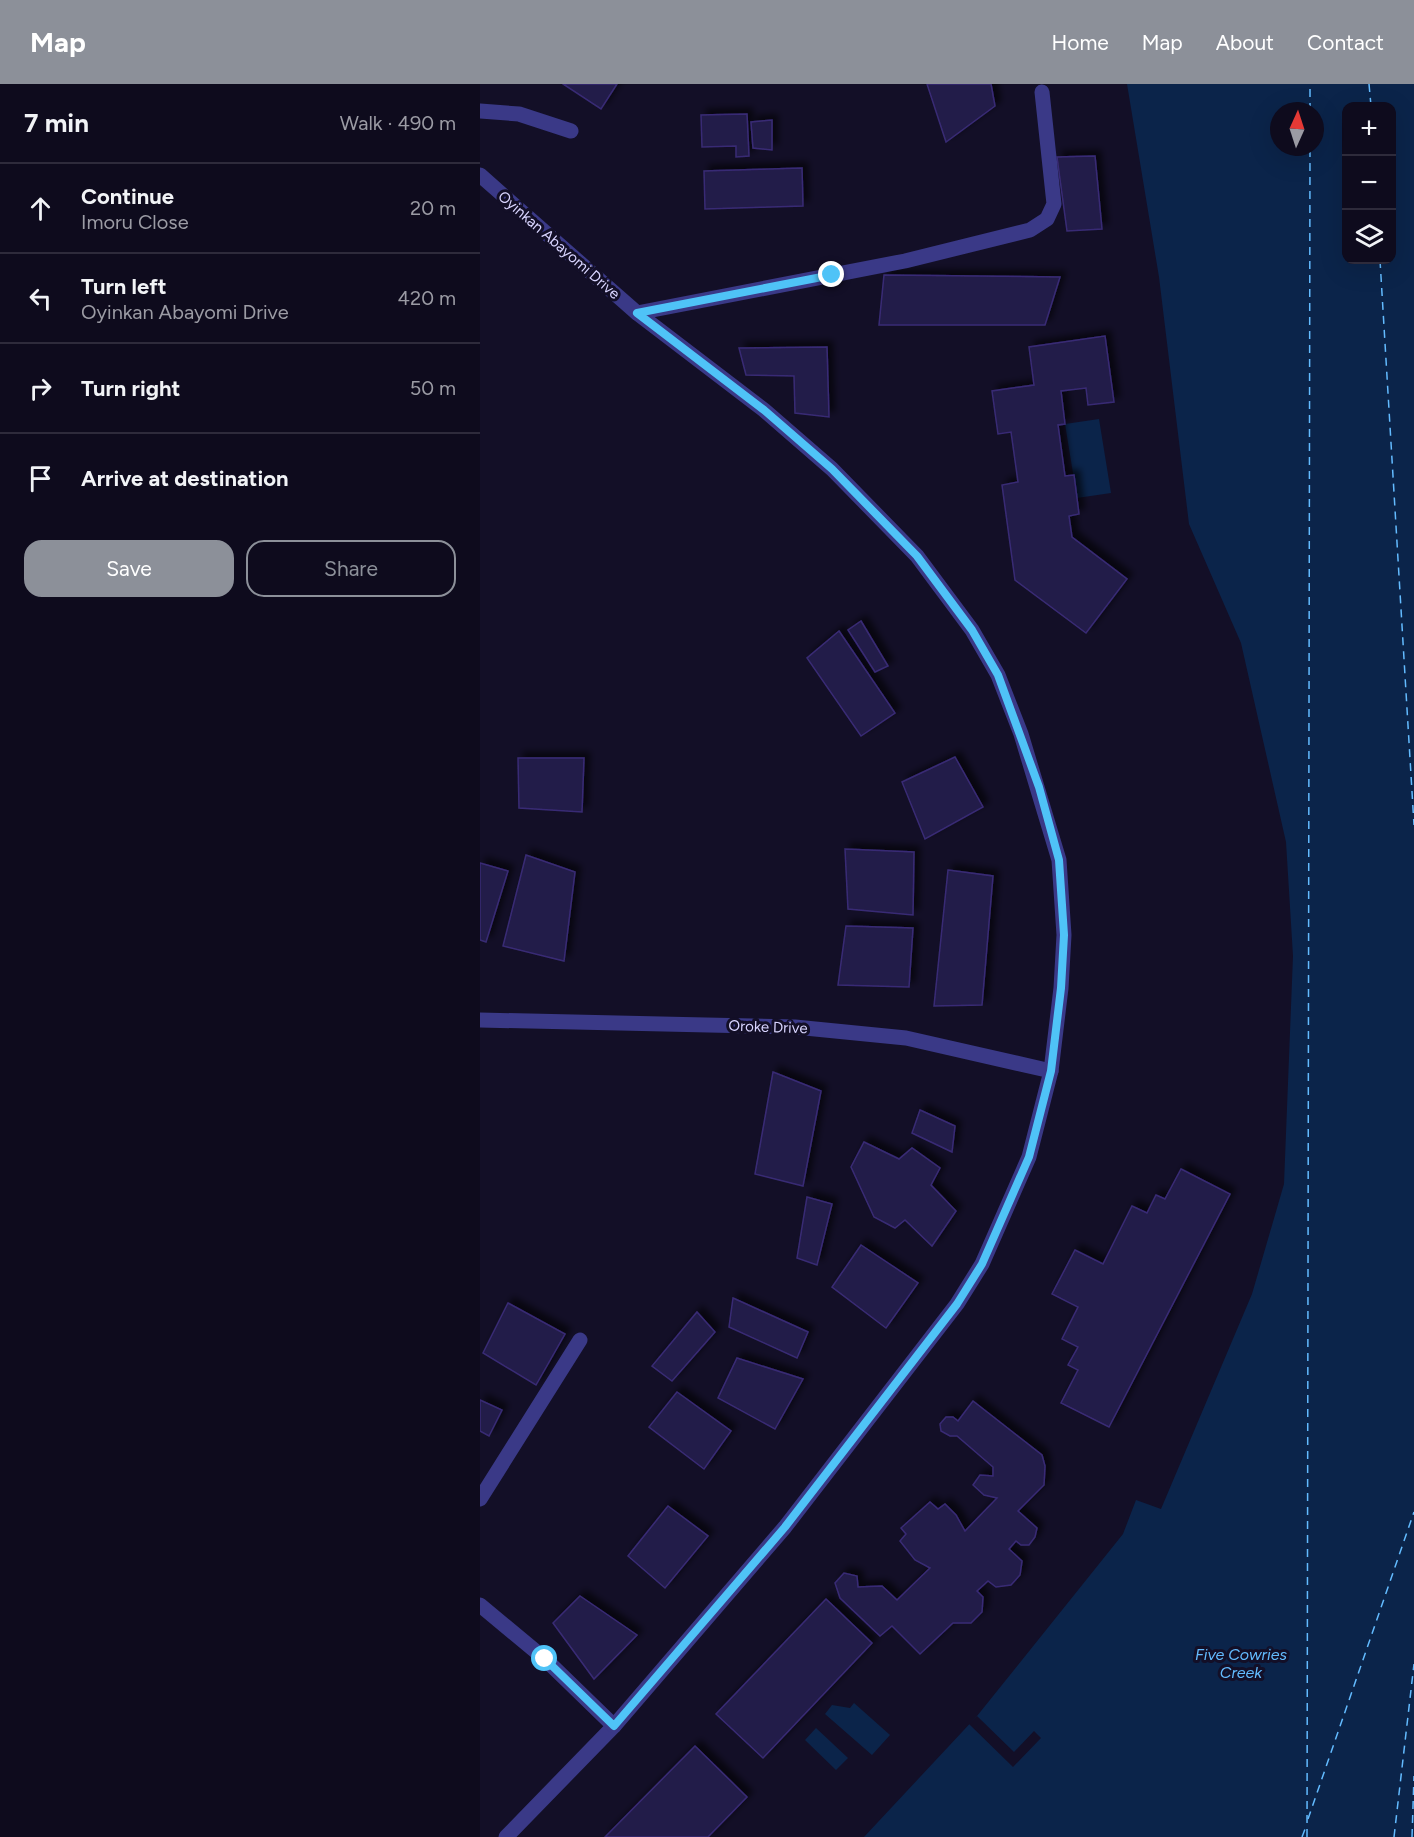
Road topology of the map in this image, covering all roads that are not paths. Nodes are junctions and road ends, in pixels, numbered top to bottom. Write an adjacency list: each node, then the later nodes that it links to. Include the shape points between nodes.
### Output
1 (1042, 92): 5 (street, via 1054,204 1047,219 1030,230 905,261)
2 (480, 111): 3 (street, via 519,114)
3 (571, 131)
4 (480, 174): 5 (street, Oyinkan Abayomi Drive)
5 (637, 313): 7 (street, Oyinkan Abayomi Drive, via 764,410 840,477 917,556 972,630 998,675 1039,787 1059,860 1064,935)
6 (480, 1020): 7 (street, Oroke Drive, via 817,1029 906,1038)
7 (1051, 1071): 11 (street, Oyinkan Abayomi Drive, via 1029,1157 982,1264 957,1304 785,1527)
8 (580, 1340): 9 (street)
9 (480, 1499)
10 (480, 1605): 11 (street, via 545,1659)
11 (614, 1726): 12 (street, Oyinkan Abayomi Drive)
12 (506, 1837)

